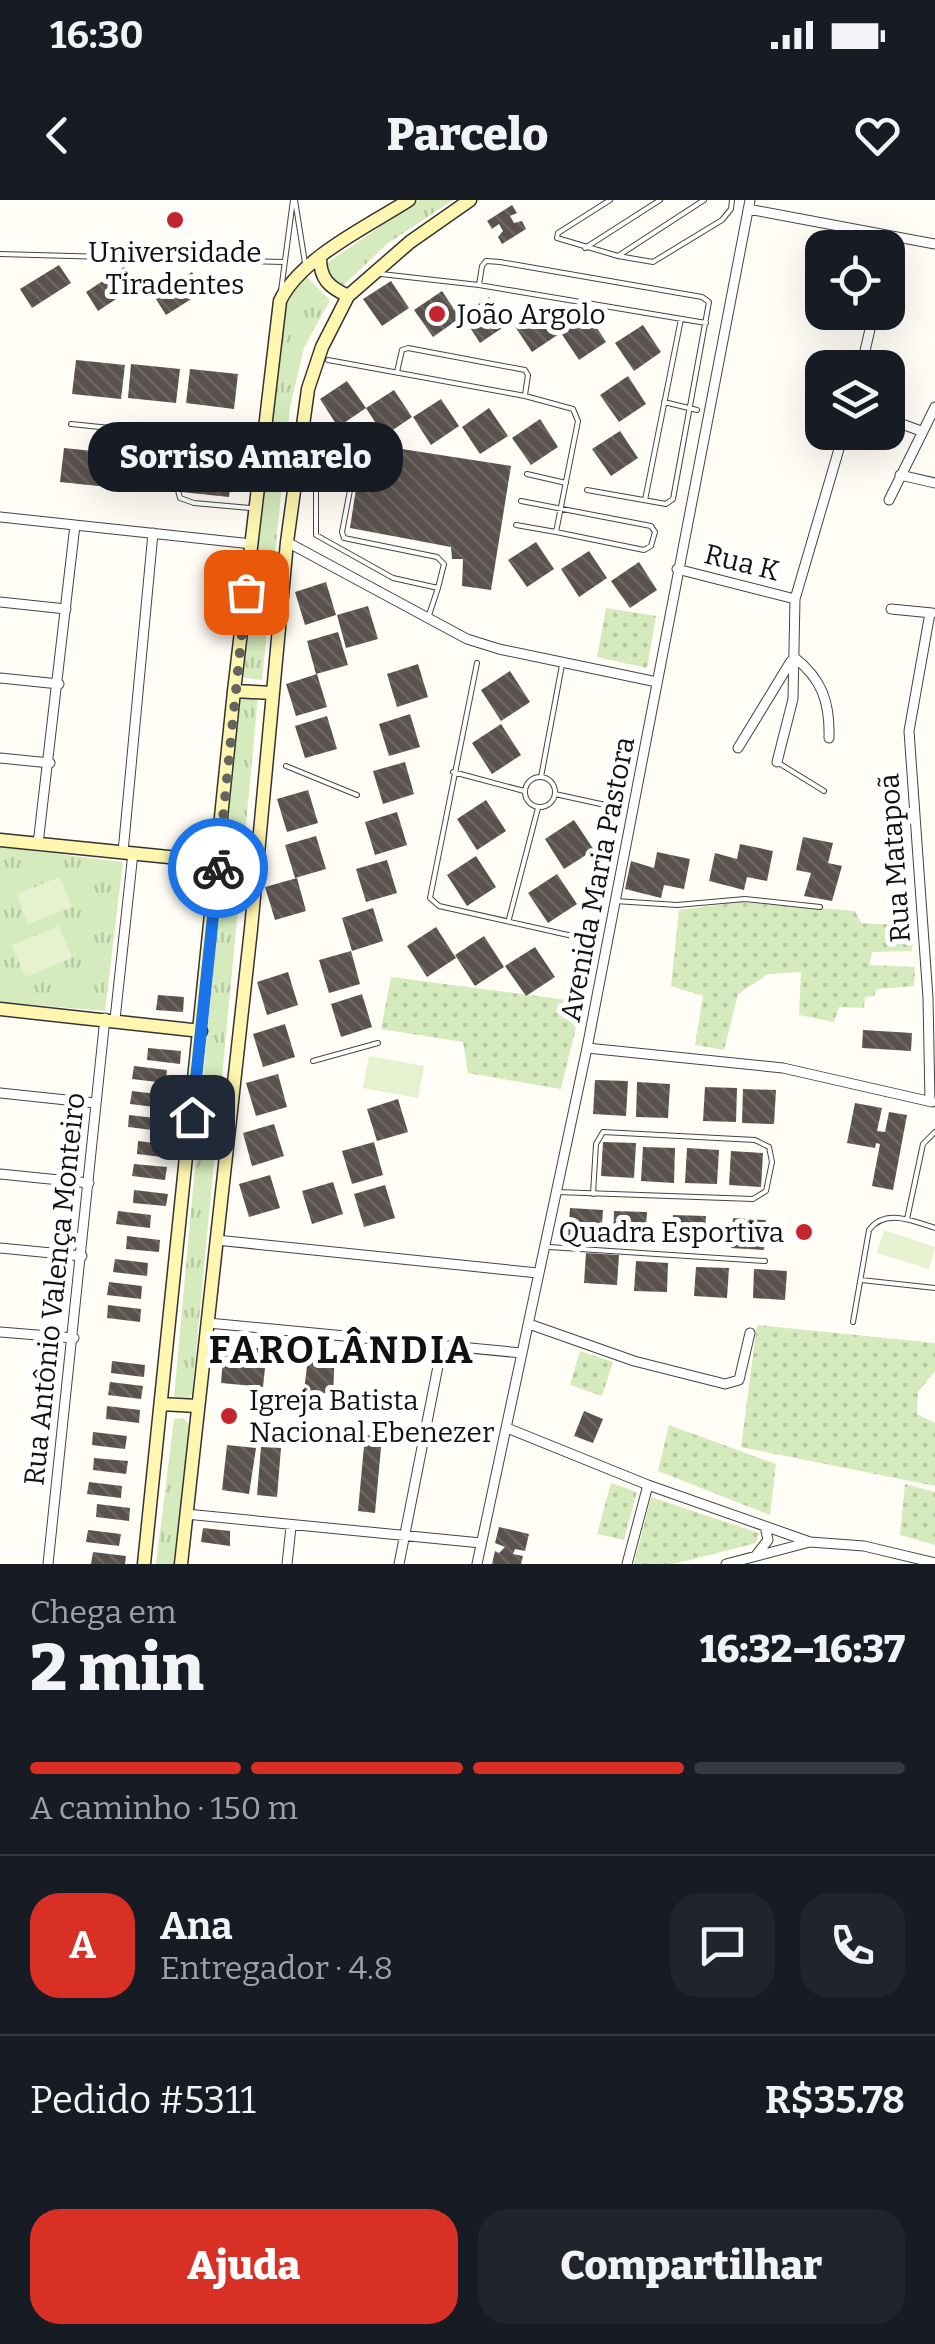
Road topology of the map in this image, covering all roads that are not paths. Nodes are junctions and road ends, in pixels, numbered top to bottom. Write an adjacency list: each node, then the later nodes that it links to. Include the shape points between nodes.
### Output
1 (294, 200): 16 (lane); 17 (lane)
2 (409, 200): 15 (main road)
3 (470, 200): 18 (main road)
4 (610, 200): 12 (lane, via 556,235)
5 (660, 200): 12 (lane)
6 (704, 200): 14 (lane)
7 (732, 200): 14 (lane, via 722,220 660,260)
8 (749, 205): 9 (street); 29 (street, Avenida Maria Pastora)
9 (861, 230)
10 (905, 239): 11 (street)
11 (935, 244)
12 (586, 248): 14 (lane)
13 (0, 254): 16 (lane)
14 (618, 256)
15 (320, 258): 17 (main road); 20 (main road, via 325,281)
16 (284, 262): 21 (lane)
17 (306, 268): 21 (main road)
18 (371, 273): 19 (lane); 20 (main road)
19 (479, 285): 22 (lane); 23 (lane, via 486,261 500,262 702,297 709,302)
20 (348, 296): 24 (main road)
21 (280, 300): 44 (main road)
22 (681, 319): 23 (lane); 27 (lane)
23 (706, 322): 29 (lane)
24 (323, 359): 25 (lane); 33 (main road, via 308,389)
25 (397, 372): 26 (lane); 26 (lane, via 408,348 524,370)
26 (525, 396): 38 (lane, via 577,415)
27 (664, 402): 29 (lane); 43 (lane)
28 (935, 407): 32 (street)
29 (698, 411): 43 (lane, via 673,500); 53 (street, Avenida Maria Pastora)
30 (72, 424): 44 (lane, via 178,435 180,498)
31 (905, 425): 32 (street)
32 (921, 431): 37 (street)
33 (302, 436): 35 (main road); 54 (lane, via 346,442 357,454 344,538 437,558 444,564)
34 (839, 450): 55 (street)
35 (297, 471): 51 (main road); 54 (lane, via 316,475 316,535 393,578)
36 (527, 474): 38 (lane)
37 (900, 475): 39 (street); 42 (street)
38 (566, 482): 45 (lane)
39 (935, 483)
40 (587, 490): 43 (lane)
41 (521, 500): 45 (lane)
42 (889, 500)
43 (645, 501)
44 (255, 508): 52 (main road)
45 (560, 509): 49 (lane); 49 (lane, via 655,532 644,550)
46 (0, 517): 47 (street)
47 (74, 525): 50 (street); 58 (street)
48 (516, 525): 49 (lane)
49 (556, 532)
50 (153, 534): 52 (street); 85 (street, Rua Antônio Valença Monteiro)
51 (287, 542): 60 (street); 68 (main road)
52 (252, 544): 67 (main road)
53 (677, 569): 55 (street, Rua K); 65 (street, Avenida Maria Pastora)
54 (438, 588): 60 (lane)
55 (796, 600): 61 (street)
56 (0, 602): 58 (street)
57 (891, 608): 59 (street)
58 (66, 609): 66 (street)
59 (933, 613): 98 (street, Rua Matapoã, via 909,731)
60 (428, 618): 62 (street, via 499,649)
61 (794, 657): 69 (street, via 824,690); 70 (street); 72 (street, via 789,721)
62 (563, 660): 65 (street); 76 (lane)
63 (477, 663): 75 (lane)
64 (0, 678): 66 (street)
65 (657, 682): 87 (street, Avenida Maria Pastora)
66 (59, 684): 73 (street)
67 (234, 690): 68 (main road); 86 (main road)
68 (273, 692): 107 (main road)
69 (830, 738)
70 (738, 748)
71 (0, 758): 73 (street)
72 (777, 762): 78 (lane)
73 (50, 764): 84 (street)
74 (286, 766): 80 (lane)
75 (454, 772): 77 (lane); 89 (lane, via 430,898 439,906)
76 (541, 777): 77 (lane); 79 (lane)
77 (524, 791): 81 (lane)
78 (824, 791)
79 (556, 794): 81 (lane); 82 (lane)
80 (357, 795)
81 (538, 808): 89 (lane)
82 (619, 808)
83 (0, 840): 84 (main road)
84 (38, 844): 85 (main road)
85 (128, 852): 86 (main road); 92 (street, Rua Antônio Valença Monteiro)
86 (218, 862): 93 (main road)
87 (615, 901): 88 (lane, via 745,899); 95 (street, Avenida Maria Pastora)
88 (820, 907)
89 (508, 920): 90 (lane, via 582,940)
90 (576, 988)
91 (0, 1009): 92 (main road)
92 (110, 1019): 93 (main road); 99 (street, Rua Antônio Valença Monteiro)
93 (201, 1031): 123 (main road)
94 (378, 1043): 96 (lane)
95 (587, 1048): 98 (street, via 783,1068); 103 (street, Avenida Maria Pastora)
96 (313, 1060)
97 (0, 1094): 99 (street)
98 (932, 1102)
99 (95, 1103): 102 (street, Rua Antônio Valença Monteiro)
100 (935, 1132): 105 (lane, via 923,1144)
101 (0, 1174): 102 (street)
102 (89, 1183): 110 (street, Rua Antônio Valença Monteiro)
103 (556, 1192): 104 (lane); 108 (street, Avenida Maria Pastora)
104 (593, 1194): 104 (lane, via 753,1199 766,1190 772,1154 755,1140 604,1132 596,1144)
105 (906, 1219): 106 (lane); 113 (lane, via 873,1224)
106 (935, 1228)
107 (216, 1240): 112 (street); 116 (main road)
108 (544, 1246): 111 (lane); 112 (street, Avenida Maria Pastora)
109 (0, 1248): 110 (street)
110 (82, 1256): 120 (street, Rua Antônio Valença Monteiro)
111 (765, 1260)
112 (538, 1273): 117 (street, Avenida Maria Pastora)
113 (861, 1280): 114 (lane); 115 (lane)
114 (935, 1288)
115 (853, 1322)
116 (208, 1324): 121 (street); 124 (main road)
117 (530, 1324): 119 (street, via 726,1384 742,1374); 122 (street, Avenida Maria Pastora)
118 (0, 1332): 120 (street)
119 (750, 1334)
120 (74, 1338): 134 (street, Rua Antônio Valença Monteiro)
121 (442, 1346): 122 (street); 130 (street)
122 (522, 1354): 125 (street, Avenida Maria Pastora)
123 (161, 1404): 124 (main road); 135 (main road)
124 (197, 1406): 127 (main road)
125 (507, 1428): 126 (street); 132 (street, Avenida Maria Pastora)
126 (648, 1485): 129 (street); 140 (street)
127 (186, 1514): 128 (street); 136 (main road)
128 (290, 1526): 130 (street); 137 (street)
129 (765, 1526): 131 (street); 133 (street, via 768,1540)
130 (406, 1536): 132 (street); 138 (street)
131 (810, 1542): 133 (street); 142 (street, via 864,1546)
132 (481, 1543): 139 (street, Avenida Maria Pastora)
133 (756, 1556): 141 (street)
134 (48, 1564)
135 (144, 1564)
136 (181, 1564)
137 (287, 1564)
138 (399, 1564)
139 (476, 1564)
140 (627, 1564)
141 (726, 1564)
142 (935, 1564)

